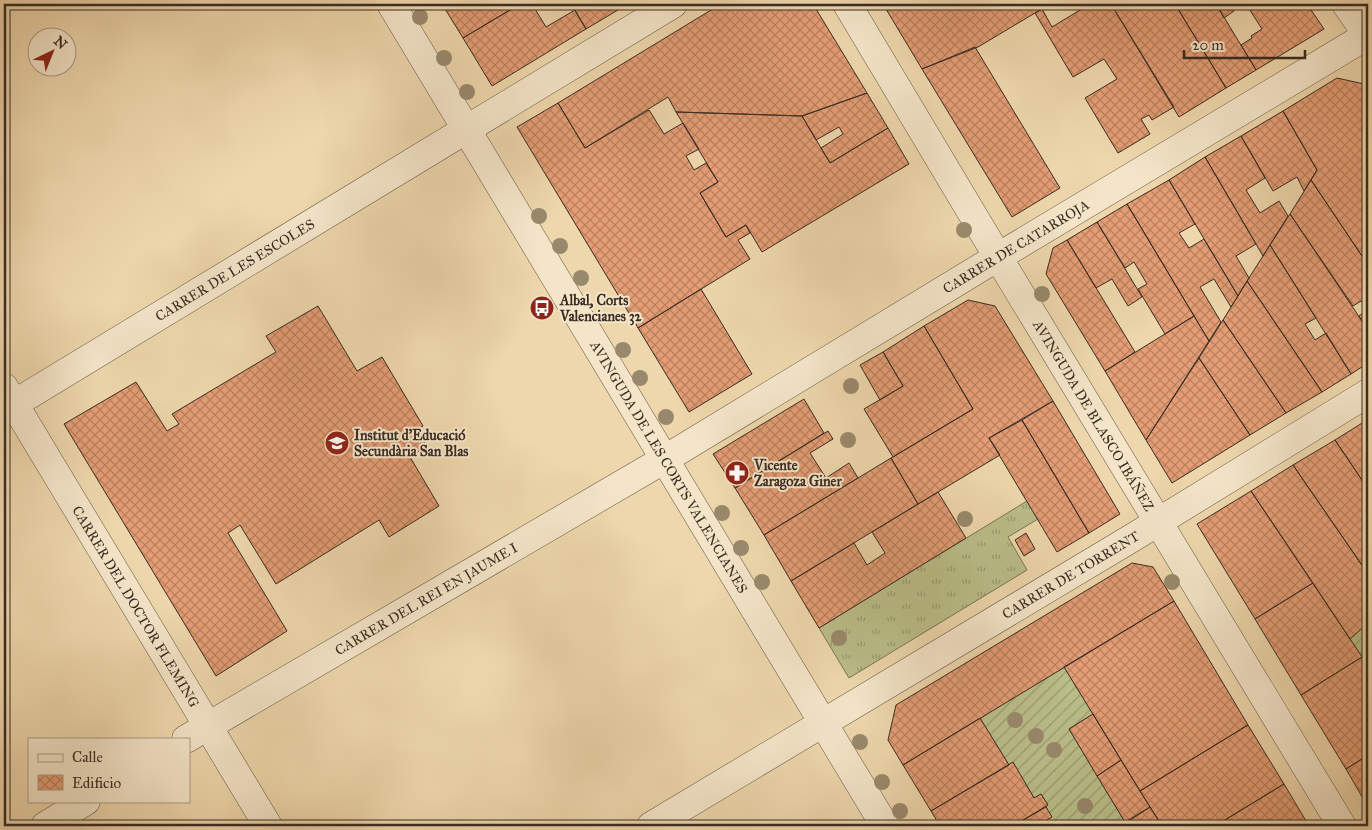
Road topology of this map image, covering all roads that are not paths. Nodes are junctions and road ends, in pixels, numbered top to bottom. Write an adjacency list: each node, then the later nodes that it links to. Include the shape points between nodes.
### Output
1 (391, 4): 6 (street, AVINGUDA DE LES CORTS VALENCIANES)
2 (673, 4): 6 (street, CARRER DE LES ESCOLES)
3 (847, 4): 7 (street, AVINGUDA DE BLASCO IBÁÑEZ)
4 (1346, 4): 5 (street)
5 (1368, 36): 7 (street, CARRER DE CATARROJA)
6 (467, 130): 9 (street, CARRER DE LES ESCOLES); 10 (street, AVINGUDA DE LES CORTS VALENCIANES)
7 (998, 257): 10 (street, CARRER DE CATARROJA); 11 (street, AVINGUDA DE BLASCO IBÁÑEZ)
8 (1368, 394): 11 (street, CARRER DE TORRENT)
9 (8, 400): 13 (street, CARRER DEL DOCTOR FLEMING)
10 (665, 459): 12 (street, AVINGUDA DE LES CORTS VALENCIANES); 13 (street, CARRER DEL REI EN JAUME I)
11 (1159, 522): 12 (street, CARRER DE TORRENT); 19 (street, AVINGUDA DE BLASCO IBÁÑEZ)
12 (823, 724): 17 (street, CARRER DE TORRENT); 18 (street, AVINGUDA DE LES CORTS VALENCIANES)
13 (196, 732): 16 (street, CARRER DEL DOCTOR FLEMING)
14 (84, 802): 15 (street)
15 (46, 826)
16 (268, 826)
17 (651, 826)
18 (885, 826)
19 (1342, 826)

